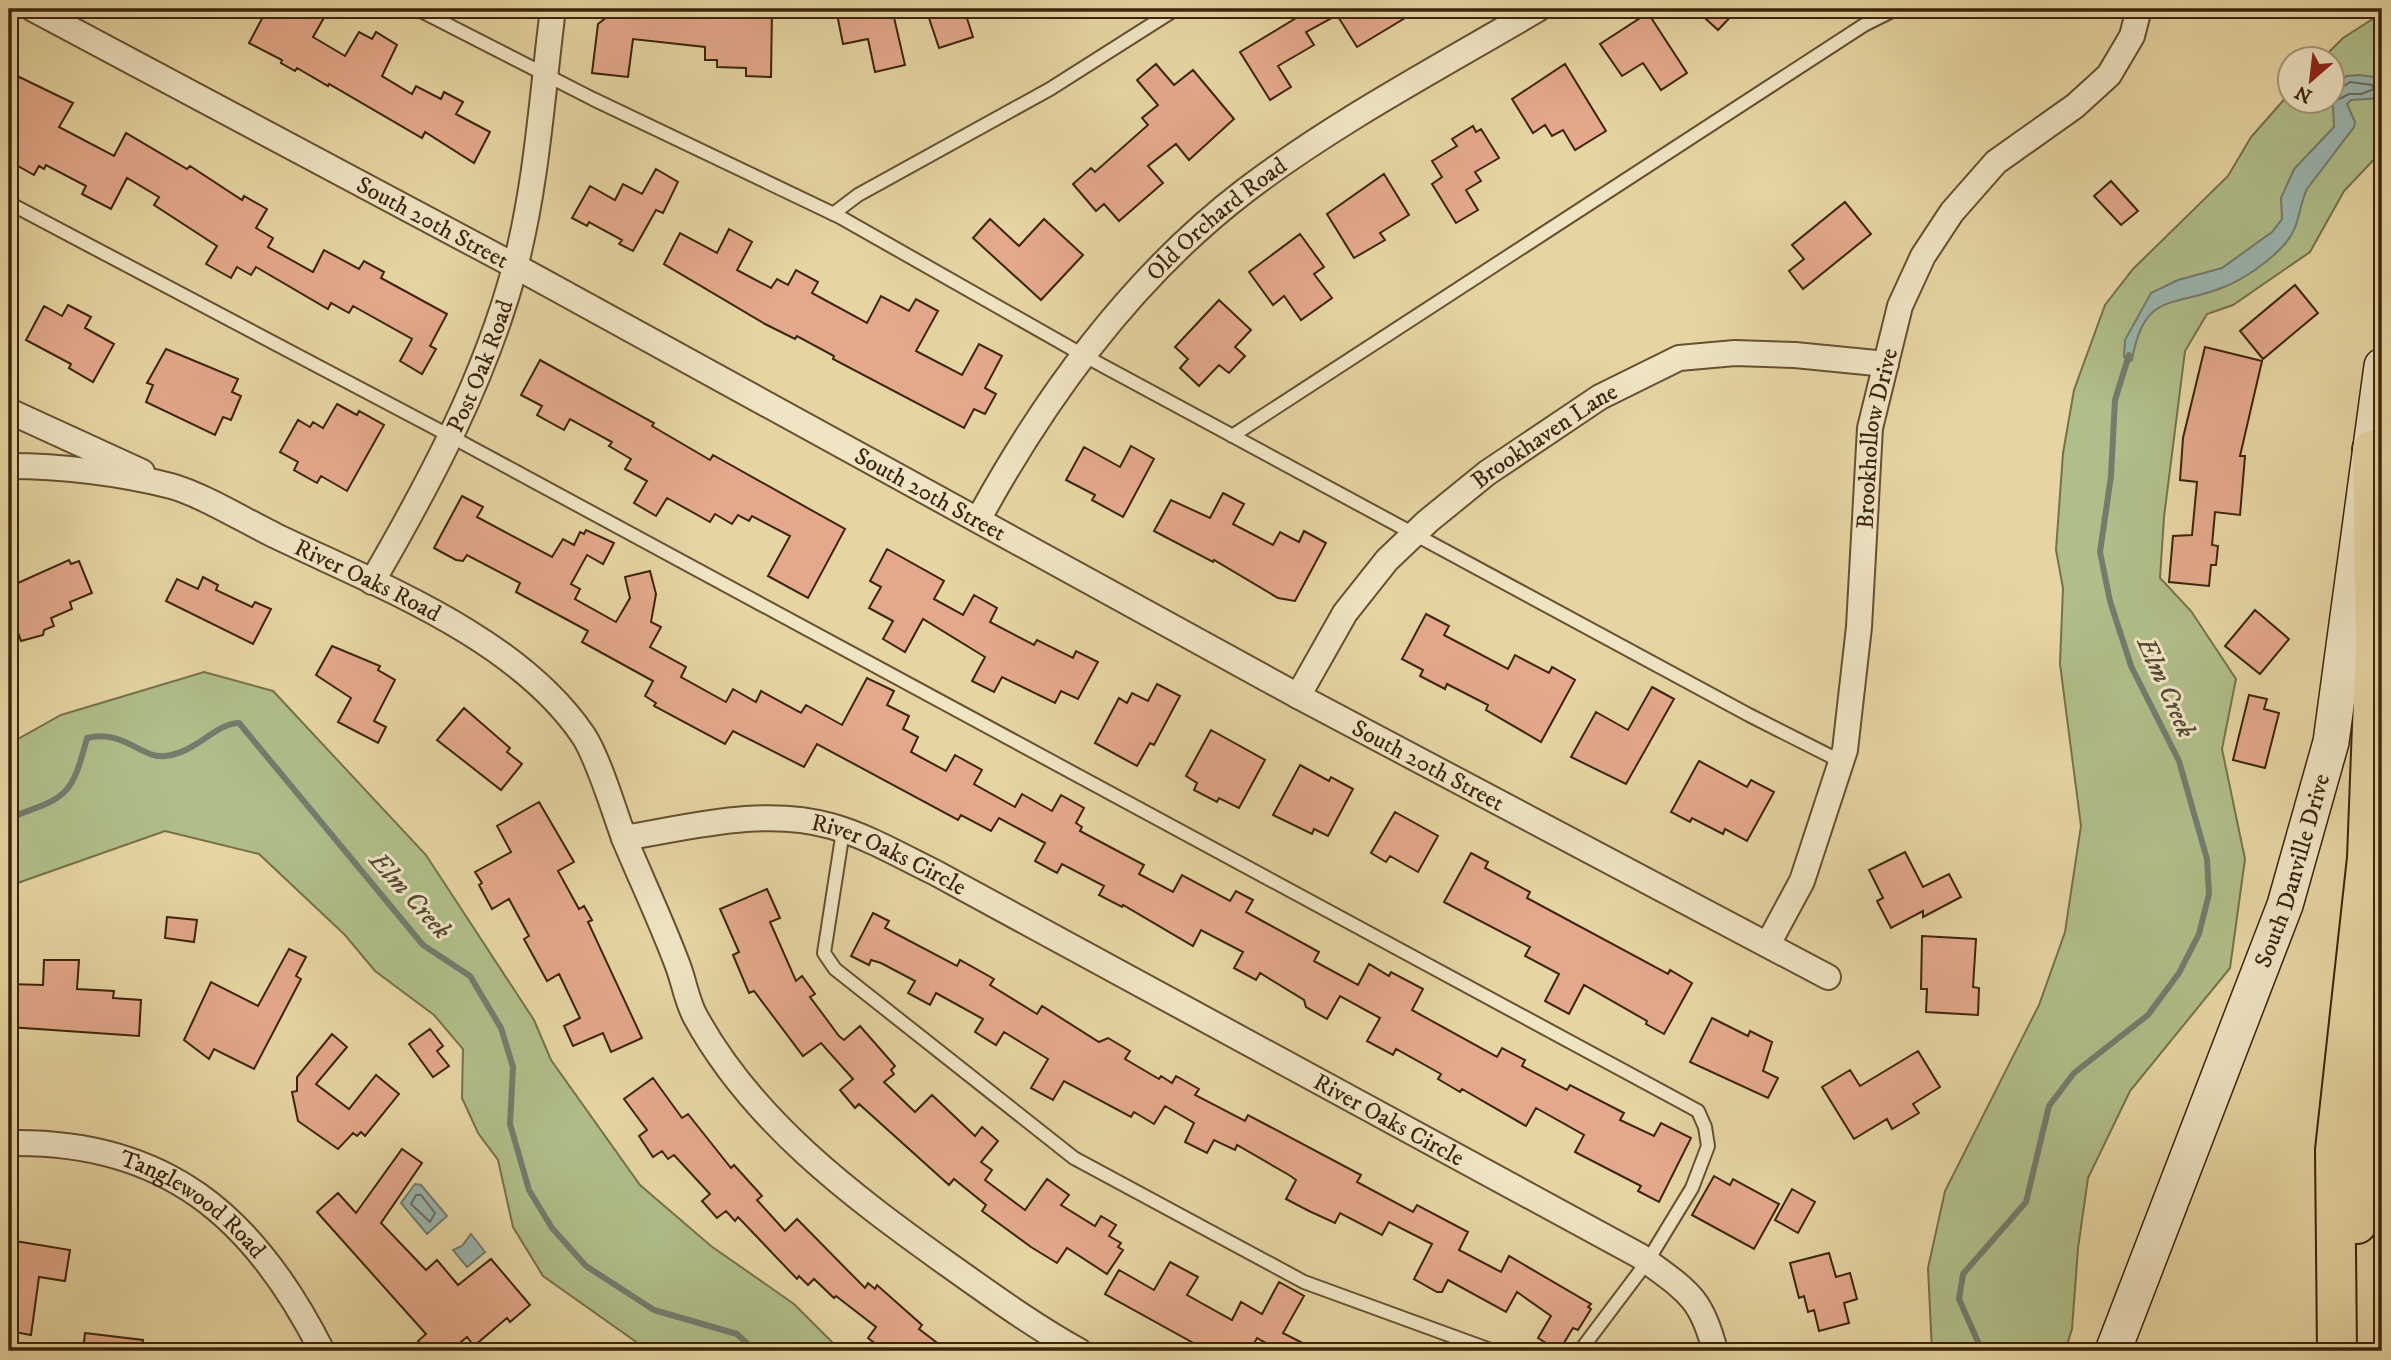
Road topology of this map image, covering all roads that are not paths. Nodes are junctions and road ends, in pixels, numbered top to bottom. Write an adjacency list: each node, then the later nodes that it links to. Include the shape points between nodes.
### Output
1 (418, 9): 8 (lane)
2 (552, 9): 8 (street, Post Oak Road)
3 (1176, 9): 10 (lane, via 1050,89 858,195)
4 (1538, 9): 12 (street, Old Orchard Road, via 1351,119 1246,191 1127,301)
5 (1896, 9): 17 (lane, via 1830,47)
6 (2139, 9): 13 (street, Brookhollow Drive, via 2132,36 2109,75 2075,106 1996,162 1952,212 1923,256 1900,306)
7 (49, 12): 11 (street, South 20th Street)
8 (545, 74): 10 (lane); 11 (street, Post Oak Road)
9 (9, 203): 16 (lane)
10 (833, 214): 12 (lane)
11 (515, 266): 16 (street, Post Oak Road, via 497,326); 21 (street, South 20th Street)
12 (1083, 355): 17 (lane); 21 (street, Old Orchard Road, via 1034,423)
13 (1886, 364): 22 (street, Brookhaven Lane, via 1735,353 1679,358 1600,397 1546,431); 25 (street, Brookhollow Drive, via 1870,428 1859,627)
14 (2382, 366): 18 (main road, South Danville Drive)
15 (9, 411): 20 (street)
16 (450, 436): 23 (street, Post Oak Road, via 427,488); 32 (lane, via 1698,1111 1709,1146 1692,1188)
17 (1232, 436): 22 (lane)
18 (2372, 450): 38 (main road, South Danville Drive, via 2331,742 2289,892); 39 (highway, via 2375,647 2367,858 2335,1150)
19 (9, 466): 20 (street, River Oaks Road, via 51,466)
20 (173, 487): 23 (street, River Oaks Road)
21 (978, 520): 24 (street, South 20th Street)
22 (1414, 534): 24 (street, Brookhaven Lane, via 1345,613); 25 (lane)
23 (372, 582): 27 (street, River Oaks Road, via 471,633 553,699 584,737)
24 (1298, 696): 28 (street, South 20th Street)
25 (1842, 762): 28 (street, Brookhollow Drive, via 1802,881)
26 (842, 831): 27 (street, River Oaks Circle, via 784,820 737,818); 32 (street, River Oaks Circle, via 934,872); 35 (lane, via 824,953 835,969 1074,1158 1304,1282)
27 (624, 838): 34 (street, via 694,1013 727,1067 765,1114 821,1167 915,1241 1034,1326)
28 (1768, 944): 30 (street, South 20th Street)
29 (2382, 971): 40 (highway)
30 (1828, 977)
31 (9, 1143): 33 (street, Tanglewood Road, via 56,1142 107,1153 175,1178 250,1241 274,1271)
32 (1647, 1262): 36 (lane); 37 (street, River Oaks Circle, via 1684,1288 1707,1316)
33 (322, 1351)
34 (1079, 1351)
35 (1493, 1351)
36 (1580, 1351)
37 (1715, 1351)
38 (2113, 1351)
39 (2337, 1351)
40 (2345, 1351)

